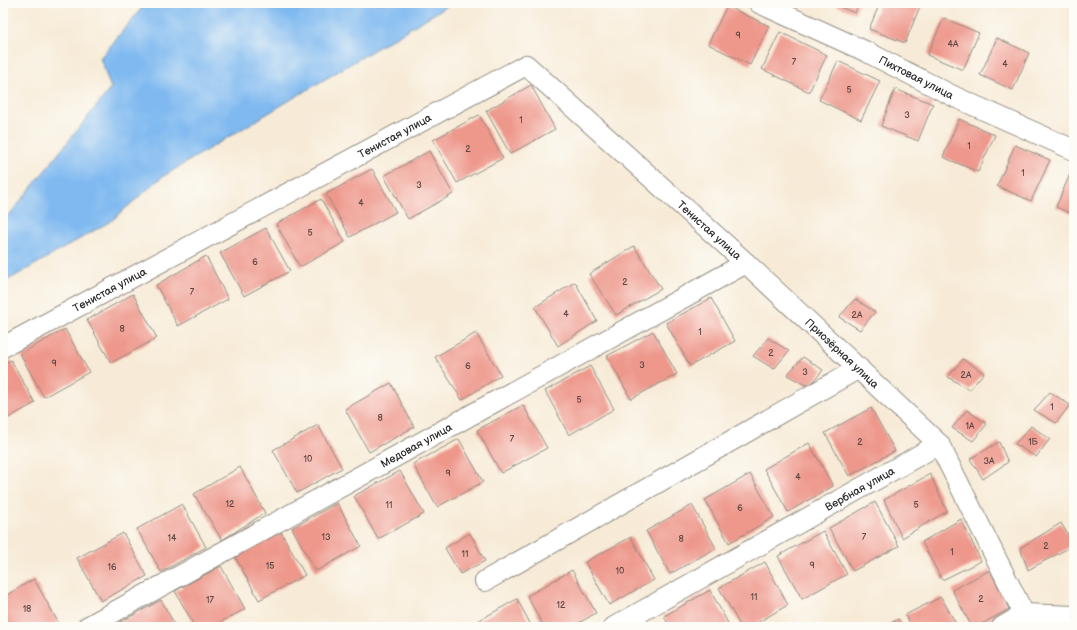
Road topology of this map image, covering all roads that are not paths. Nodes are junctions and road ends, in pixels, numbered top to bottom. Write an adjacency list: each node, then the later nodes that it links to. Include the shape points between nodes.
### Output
1 (759, 3): 2 (street, Пихтовая улица, via 867,52 954,97)
2 (1074, 150)
3 (746, 263): 4 (street, Тенистая улица, via 526,65); 5 (street, Приозёрная улица); 10 (street, Медовая улица)
4 (3, 347)
5 (858, 368): 6 (street, Приозёрная улица); 7 (street)
6 (939, 444): 8 (street); 11 (street, Вербная улица)
7 (485, 581)
8 (1024, 614): 9 (street); 12 (street)
9 (1074, 618): 13 (street)
10 (87, 627)
11 (614, 627)
12 (1002, 627)
13 (1064, 627)

